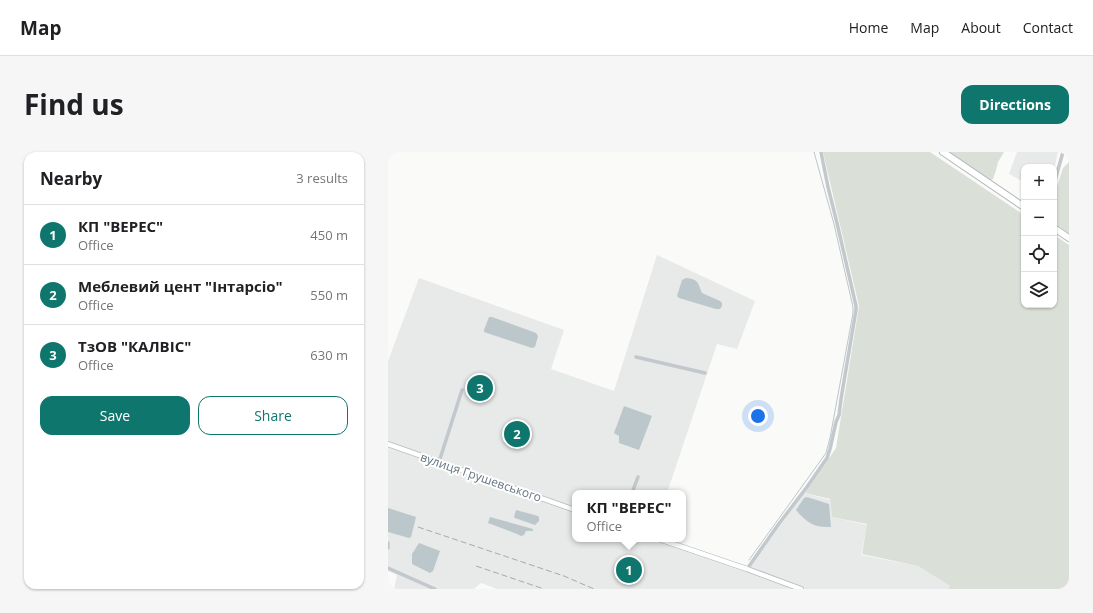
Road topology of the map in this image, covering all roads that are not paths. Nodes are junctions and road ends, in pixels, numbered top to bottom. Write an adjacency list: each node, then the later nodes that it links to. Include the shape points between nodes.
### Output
1 (821, 152): 20 (street, via 856,310 840,411 827,458)
2 (943, 152): 5 (highway)
3 (1063, 152): 4 (street)
4 (1057, 173)
5 (1021, 205)
6 (1057, 230): 7 (highway)
7 (1069, 238)
8 (636, 357): 9 (street)
9 (705, 373)
10 (462, 390): 12 (street)
11 (389, 445): 12 (street, вулиця Грушевського)
12 (439, 462): 15 (street, вулиця Грушевського)
13 (638, 477): 14 (street)
14 (633, 490)
15 (572, 509)
16 (668, 542): 20 (street)
17 (388, 543): 18 (street)
18 (388, 548)
19 (388, 568): 21 (street)
20 (747, 569): 22 (street)
21 (435, 589)
22 (801, 589)

